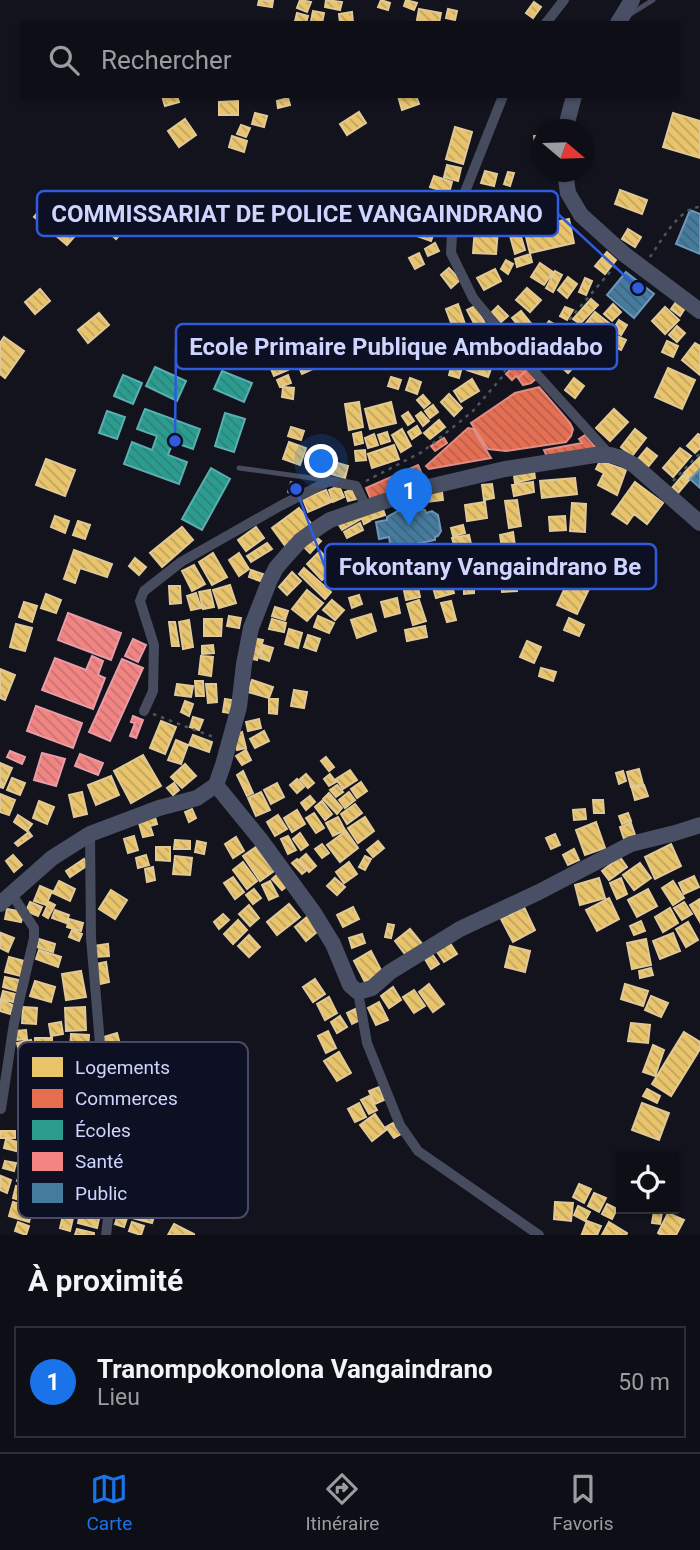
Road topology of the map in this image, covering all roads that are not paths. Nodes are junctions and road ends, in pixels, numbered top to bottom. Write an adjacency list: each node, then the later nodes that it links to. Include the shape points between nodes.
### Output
1 (564, 0): 4 (street)
2 (632, 0): 5 (main road)
3 (653, 0): 6 (lane)
4 (548, 21)
5 (620, 21)
6 (621, 21)
7 (502, 98): 12 (street, via 458,206 451,253 473,298)
8 (573, 98): 9 (main road)
9 (568, 119)
10 (566, 182): 11 (main road, via 581,215)
11 (700, 311)
12 (610, 455): 15 (main road, via 505,469); 16 (main road, via 634,466)
13 (239, 468): 14 (lane)
14 (329, 481): 15 (street, via 356,486); 17 (street, via 181,562 144,591 140,601 154,645 153,691)
15 (366, 507): 18 (main road, via 330,520 301,540 276,568 251,628 239,707)
16 (700, 523)
17 (144, 711)
18 (216, 785): 20 (main road, via 197,798); 22 (main road, via 314,914 350,985)
19 (700, 825): 22 (main road, via 631,844 460,929 372,988)
20 (90, 834): 21 (main road, via 52,858); 23 (street, via 91,938)
21 (6, 899): 24 (street, via 34,928 34,938 14,1023)
22 (358, 992): 25 (street, via 367,1043 400,1125 418,1151)
23 (99, 1042)
24 (1, 1109)
25 (539, 1235)

